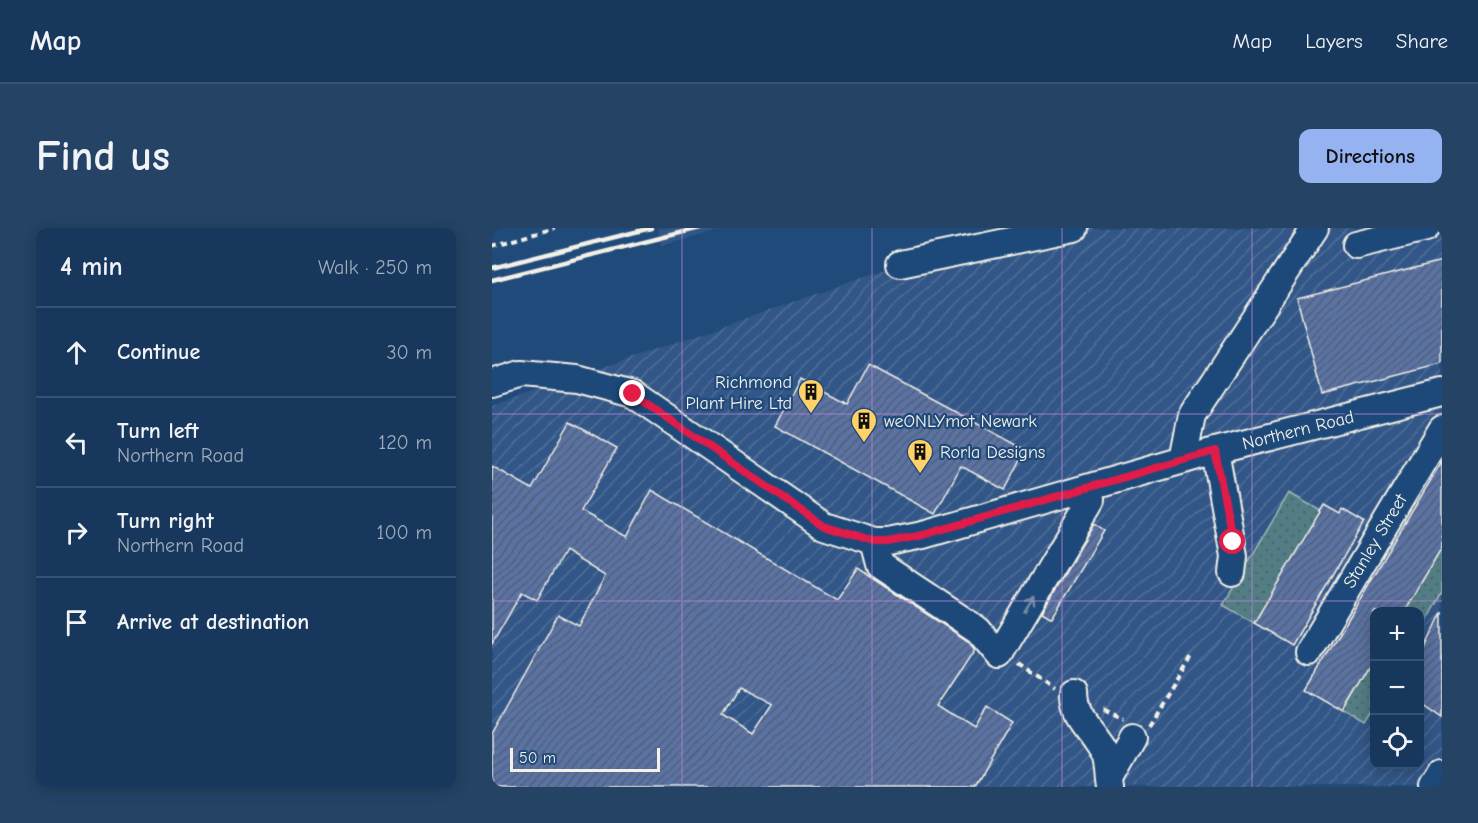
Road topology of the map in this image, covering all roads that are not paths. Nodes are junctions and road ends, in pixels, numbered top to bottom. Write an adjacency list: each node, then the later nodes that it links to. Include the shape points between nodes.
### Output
1 (1074, 228): 5 (street)
2 (1315, 228): 10 (street, via 1192,415)
3 (1426, 228): 4 (street)
4 (1356, 245)
5 (900, 264)
6 (492, 383): 12 (street, Northern Road, via 521,374 577,379 633,394 824,526)
7 (1442, 393): 9 (street, Northern Road)
8 (1442, 429): 14 (street, Stanley Street)
9 (1215, 451): 10 (street, Northern Road); 13 (street, via 1234,556)
10 (1183, 460): 11 (street, Northern Road)
11 (1088, 488): 12 (street, Northern Road, via 923,535); 12 (street, one-way to 11, via 880,566 978,630 999,655 1090,500)
12 (874, 542)
13 (1232, 573)
14 (1309, 652)
15 (1074, 694): 18 (street, via 1073,705 1078,715 1106,756)
16 (1134, 728): 18 (street)
17 (1442, 774): 19 (street)
18 (1109, 783)
19 (1434, 787)

